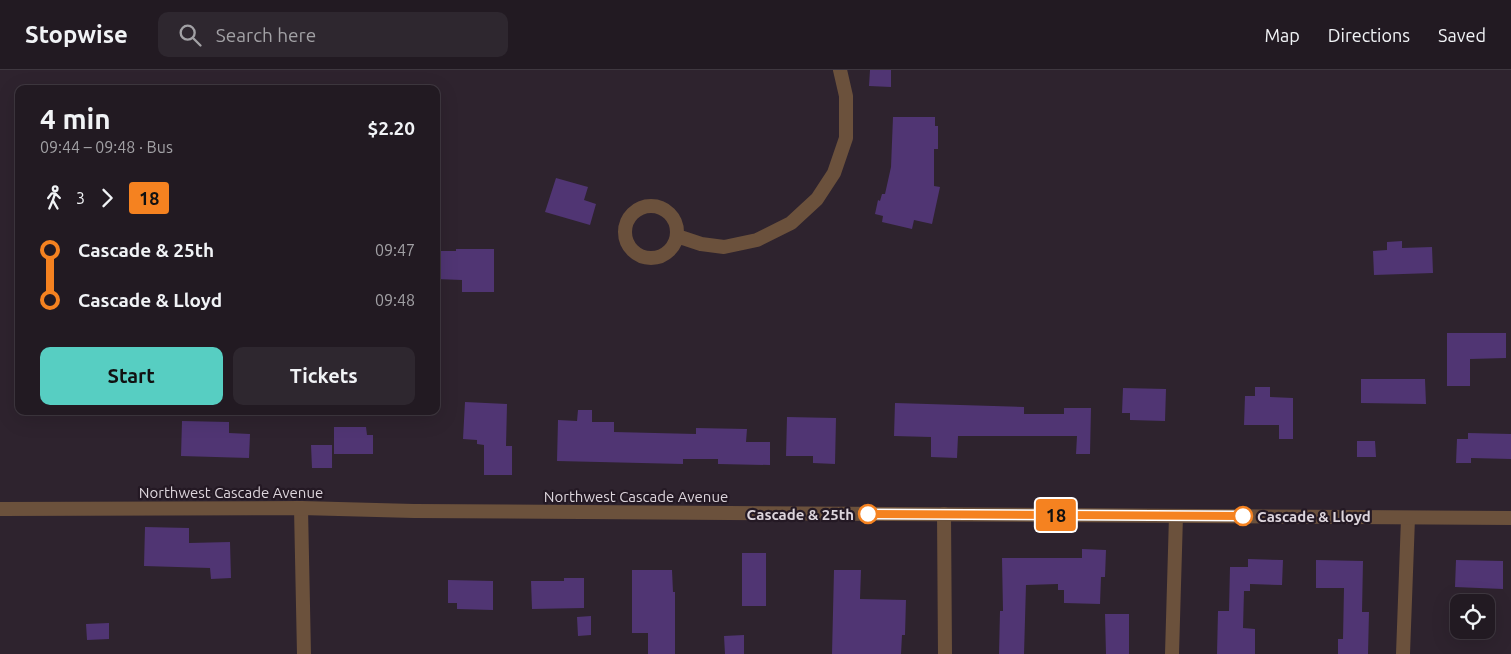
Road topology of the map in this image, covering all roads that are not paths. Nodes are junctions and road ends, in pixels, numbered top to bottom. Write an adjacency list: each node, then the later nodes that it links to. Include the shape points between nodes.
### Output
1 (840, 70): 2 (street, via 846,96 846,138 834,173 817,199 791,223 757,240 724,247)
2 (677, 236)
3 (301, 508): 4 (street, Northwest Cascade Avenue); 5 (street, Northwest Cascade Avenue); 9 (street)
4 (0, 509)
5 (944, 514): 6 (street, Northwest Cascade Avenue); 10 (street)
6 (1176, 516): 7 (street, Northwest Cascade Avenue); 11 (street)
7 (1408, 518): 8 (street, Northwest Cascade Avenue); 12 (street)
8 (1511, 518)
9 (304, 654)
10 (945, 654)
11 (1172, 654)
12 (1403, 654)

